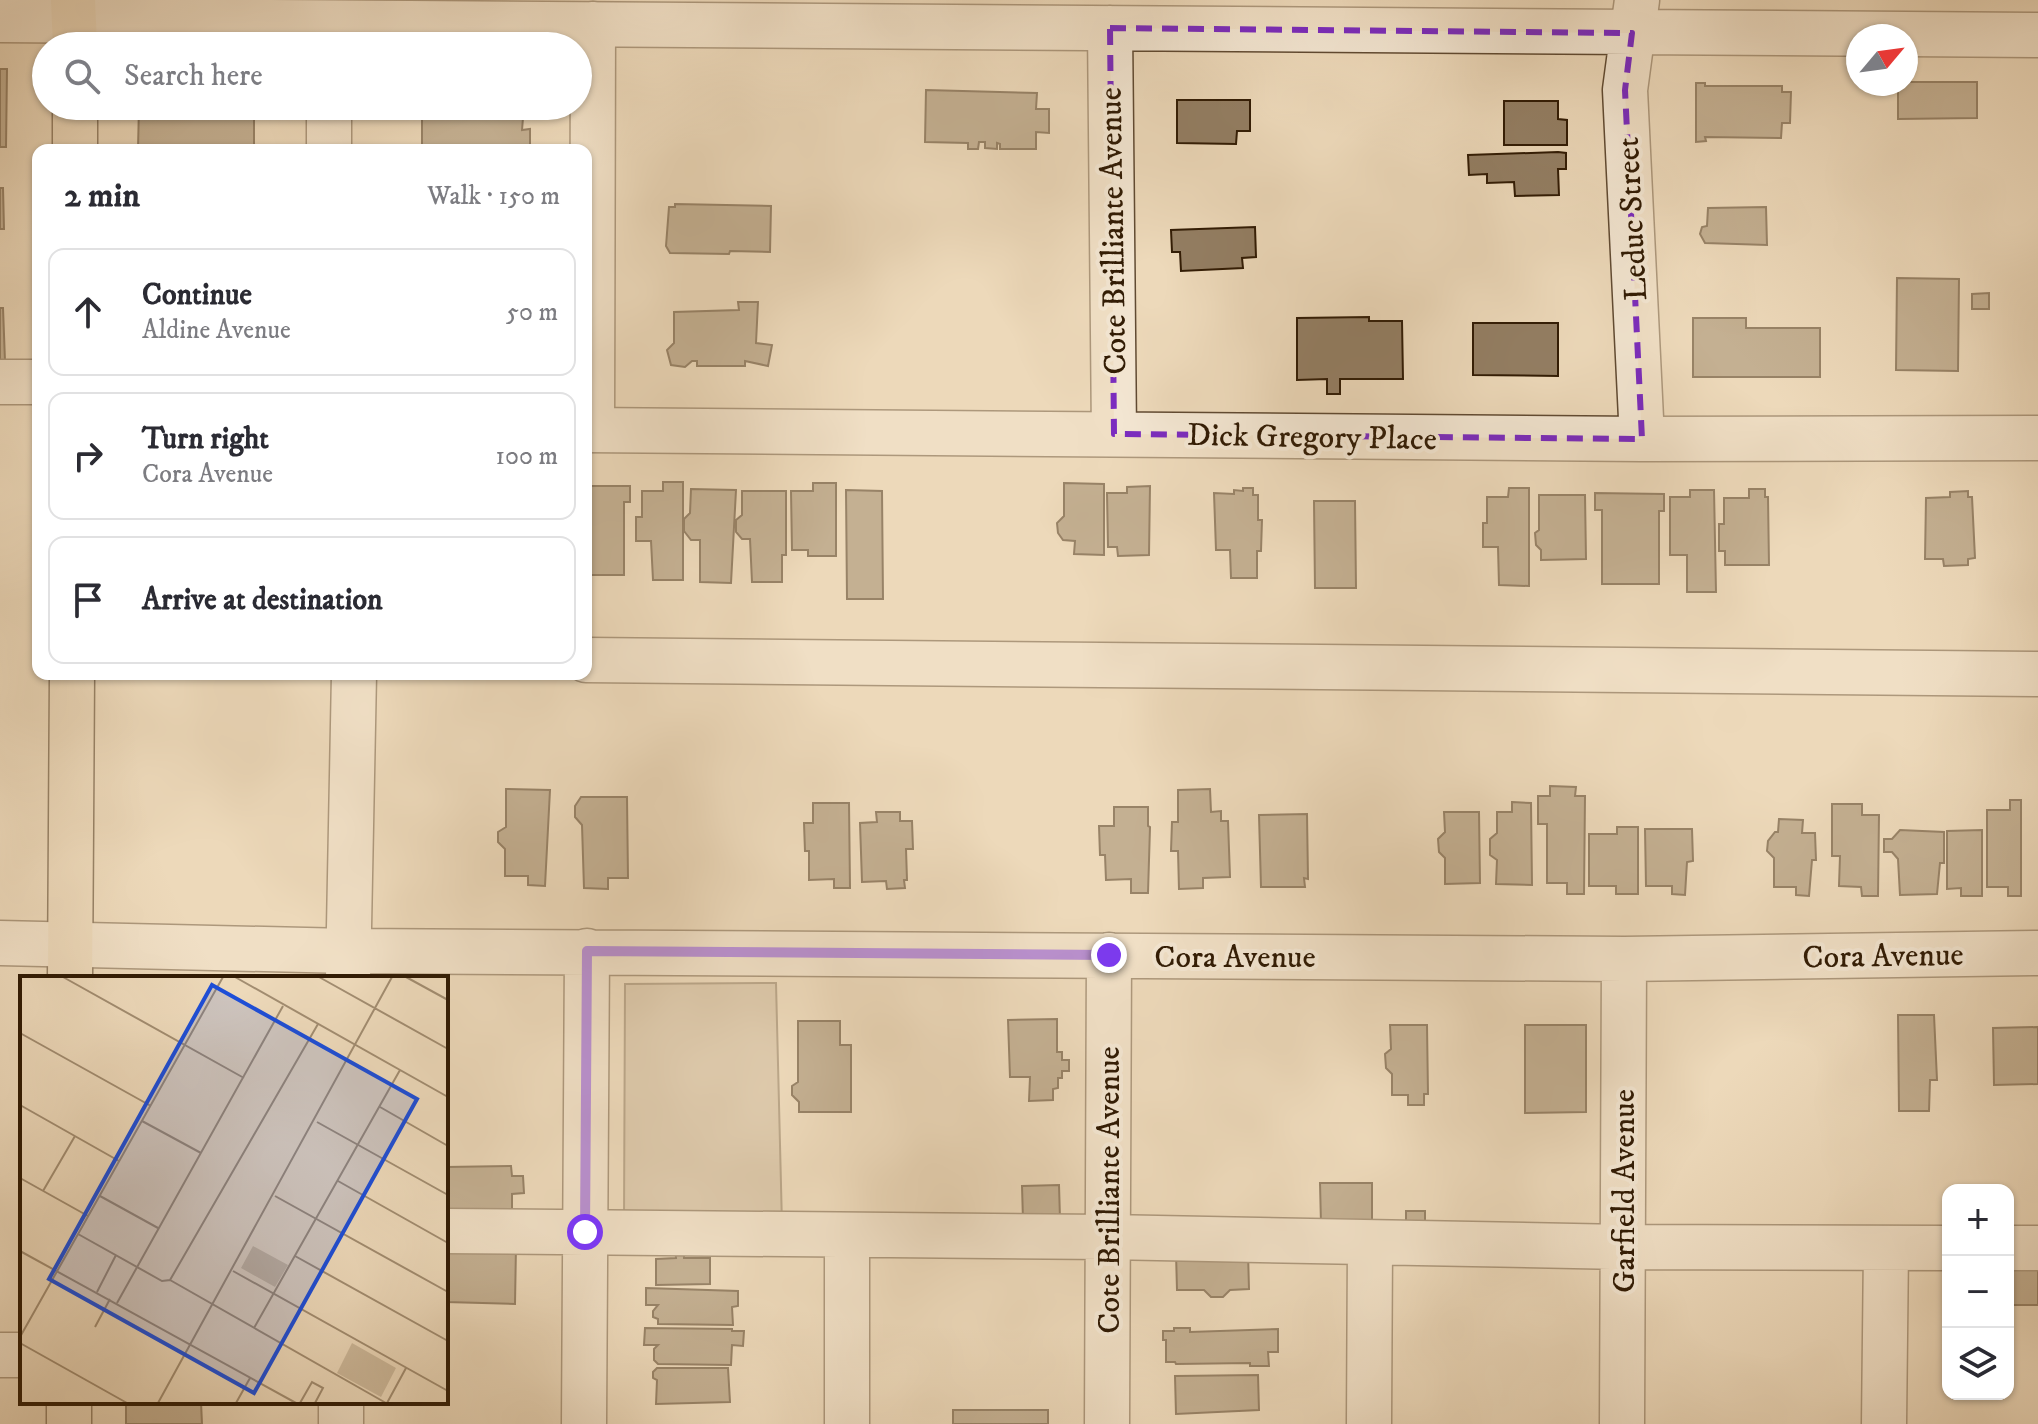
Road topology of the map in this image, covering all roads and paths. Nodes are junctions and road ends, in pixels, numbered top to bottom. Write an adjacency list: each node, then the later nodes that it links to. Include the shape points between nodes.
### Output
1 (453, 12): 7 (street); 10 (street)
2 (836, 13): 7 (street); 8 (street)
3 (1220, 14): 4 (street); 8 (street)
4 (1635, 17): 11 (street); 22 (street, Leduc Street, via 1625,90)
5 (0, 20): 6 (street)
6 (74, 22): 9 (street)
7 (593, 24): 16 (street)
8 (1110, 28): 20 (street, Cote Brilliante Avenue)
9 (287, 32)
10 (341, 32)
11 (2038, 35)
12 (75, 120): 14 (main road)
13 (329, 120): 15 (street)
14 (75, 144)
15 (329, 144)
16 (592, 144)
17 (0, 382): 18 (street)
18 (32, 382)
19 (592, 430): 20 (street, Dick Gregory Place)
20 (1114, 434): 22 (street, Dick Gregory Place)
21 (2038, 438): 22 (street, Dick Gregory Place)
22 (1642, 439)
23 (592, 660): 24 (street)
24 (2038, 674)
25 (72, 680): 32 (main road)
26 (354, 680): 33 (street)
27 (0, 943): 32 (street, Cora Avenue)
28 (587, 951): 30 (street, Cora Avenue); 33 (street, Cora Avenue); 35 (street)
29 (2038, 953): 31 (street, Cora Avenue)
30 (1109, 955): 31 (street, Cora Avenue); 37 (street, Cote Brilliante Avenue)
31 (1624, 959): 39 (street, Garfield Avenue)
32 (70, 960): 33 (street, Cora Avenue)
33 (348, 965)
34 (448, 1231): 35 (street)
35 (585, 1232): 36 (street); 44 (street)
36 (847, 1235): 37 (street); 45 (street)
37 (1107, 1237): 38 (street); 46 (street, Cote Brilliante Avenue)
38 (1370, 1243): 39 (street); 47 (street)
39 (1623, 1247): 40 (street); 48 (street, Garfield Avenue)
40 (1886, 1248): 41 (street); 49 (street)
41 (1942, 1248)
42 (2014, 1248): 43 (street)
43 (2038, 1248)
44 (584, 1424)
45 (847, 1424)
46 (1107, 1424)
47 (1369, 1424)
48 (1622, 1424)
49 (1884, 1424)

